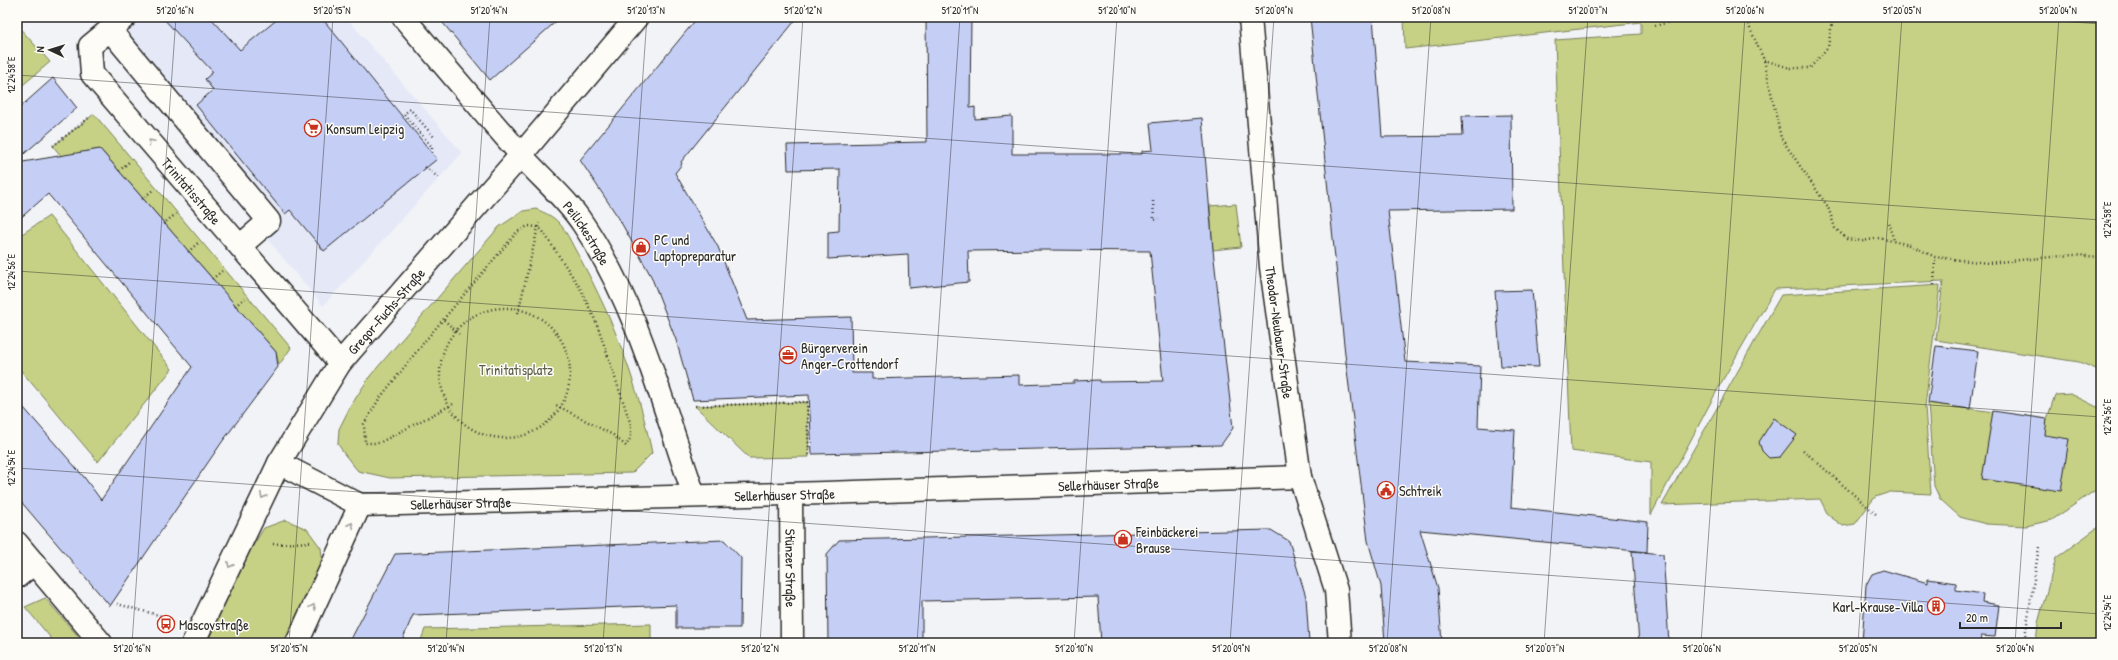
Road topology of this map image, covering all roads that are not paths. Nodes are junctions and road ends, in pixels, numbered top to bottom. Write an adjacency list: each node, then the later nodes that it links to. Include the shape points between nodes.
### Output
1 (403, 17): 5 (street, Peilickestraße)
2 (637, 17): 5 (street, Gregor-Fuchs-Straße)
3 (1250, 17): 9 (street, Theodor-Neubauer-Straße, via 1271,267)
4 (118, 24): 6 (street, via 269,221); 6 (street, Trinitatisstraße, one-way to 4, via 92,74 90,46)
5 (521, 155): 7 (street, Gregor-Fuchs-Straße); 11 (street, Peilickestraße, via 583,224 620,289)
6 (240, 245): 7 (street, Trinitatisstraße)
7 (340, 363): 8 (street, Gregor-Fuchs-Straße)
8 (280, 463): 12 (street, Sellerhäuser Straße); 17 (street, Gregor-Fuchs-Straße, one-way to 17)
9 (1300, 477): 10 (street, Sellerhäuser Straße); 20 (street, Theodor-Neubauer-Straße, via 1336,590)
10 (791, 494): 11 (street, Sellerhäuser Straße); 19 (street, Stünzer Straße)
11 (694, 495): 12 (street, Sellerhäuser Straße)
12 (360, 505): 18 (street, one-way to 12)
13 (17, 543): 14 (street)
14 (34, 563): 15 (street); 16 (street)
15 (17, 577)
16 (101, 643)
17 (193, 643)
18 (297, 643)
19 (792, 643)
20 (1340, 643)

